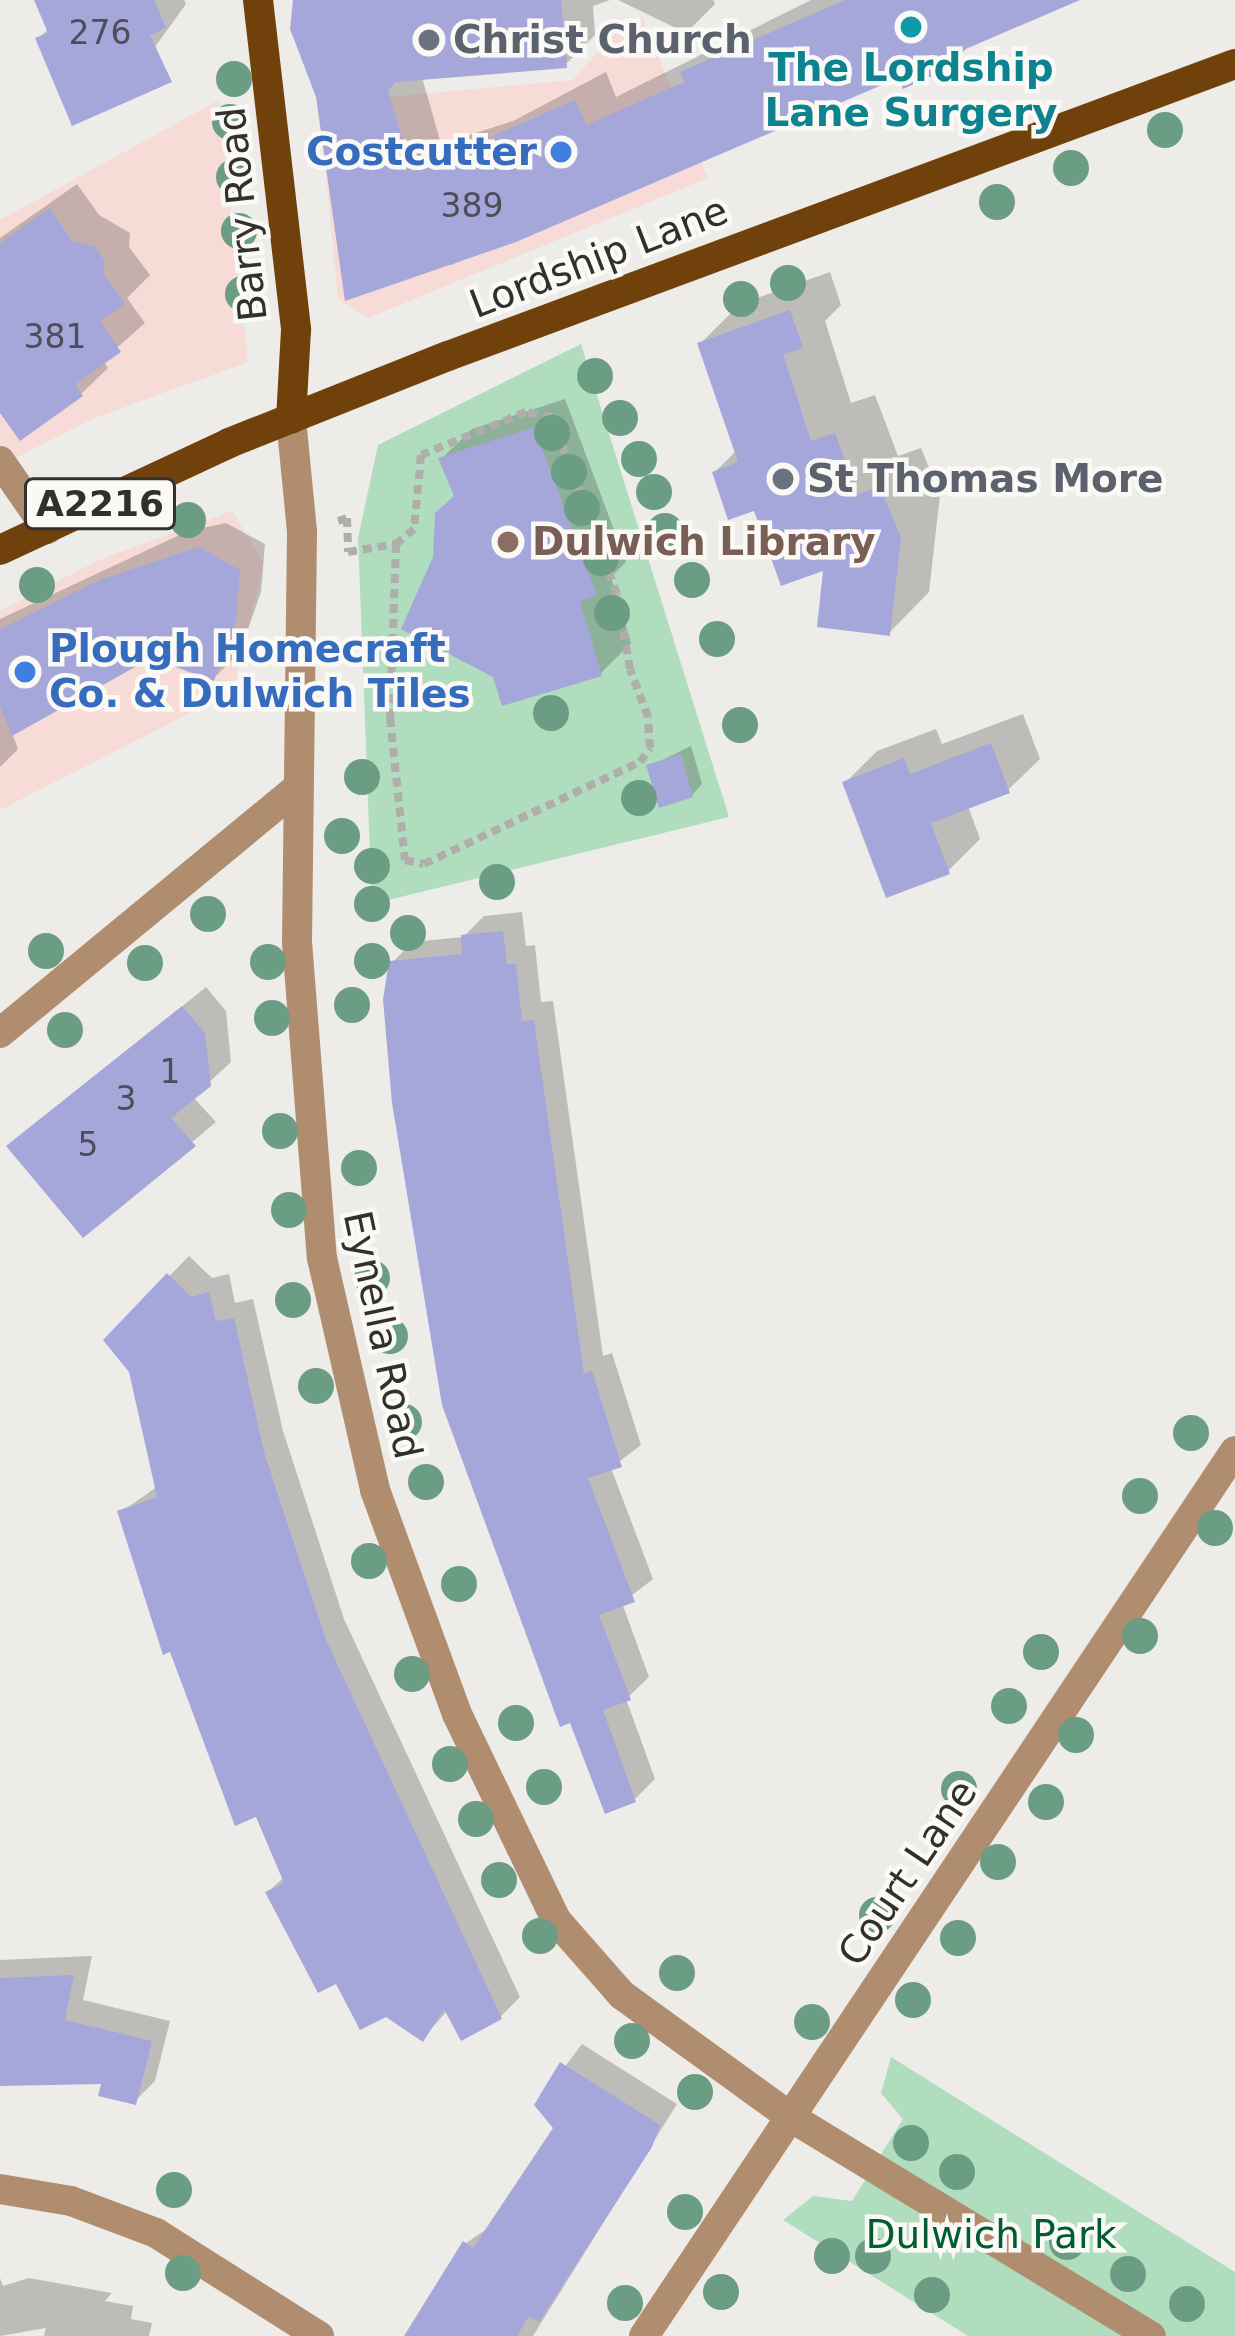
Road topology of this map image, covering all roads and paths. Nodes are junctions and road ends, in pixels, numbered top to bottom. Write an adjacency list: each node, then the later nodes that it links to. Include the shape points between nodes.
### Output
1 (258, 0): 3 (main road, Barry Road, via 296,330)
2 (1235, 64): 3 (main road, Lordship Lane / A2216)
3 (291, 419): 5 (main road, Lordship Lane / A2216); 6 (street, Eynella Road)
4 (0, 461): 5 (street)
5 (47, 530): 8 (main road, Lordship Lane / A2216)
6 (302, 532): 7 (path, via 347,518 348,552); 9 (street, Eynella Road)
7 (396, 544): 7 (path, via 390,718 405,860 424,864 640,762 650,748 648,717 617,594 552,417 526,412 421,455 414,530)
8 (0, 550)
9 (295, 790): 10 (street); 12 (street, Eynella Road, via 304,1066 322,1258 352,1413 408,1592 519,1852 566,1934 673,2038)
10 (0, 1033)
11 (1235, 1451): 12 (street, Court Lane)
12 (792, 2118): 15 (street, Court Lane); 16 (street, Eynella Road)
13 (0, 2188): 14 (street, via 71,2200 156,2233)
14 (319, 2336)
15 (644, 2336)
16 (1151, 2336)

